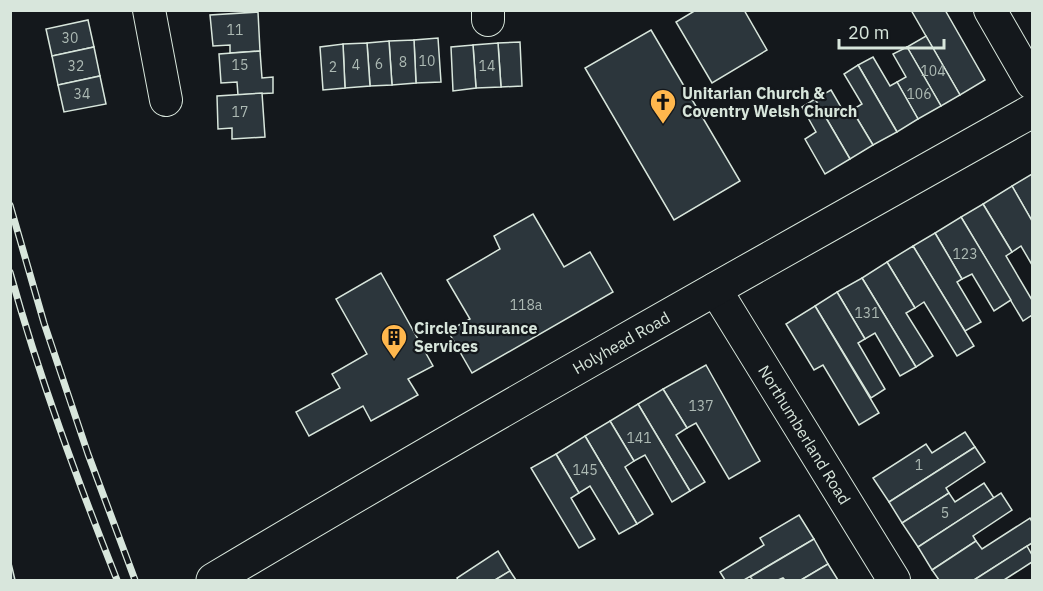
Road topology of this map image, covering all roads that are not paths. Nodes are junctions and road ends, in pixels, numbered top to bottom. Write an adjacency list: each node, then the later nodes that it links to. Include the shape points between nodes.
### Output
1 (148, 10): 4 (street)
2 (991, 12): 3 (street)
3 (1032, 83)
4 (166, 100)
5 (1032, 111): 6 (highway, Holyhead Road)
6 (715, 289): 7 (highway, Holyhead Road); 8 (street, Northumberland Road)
7 (213, 580)
8 (894, 580)

